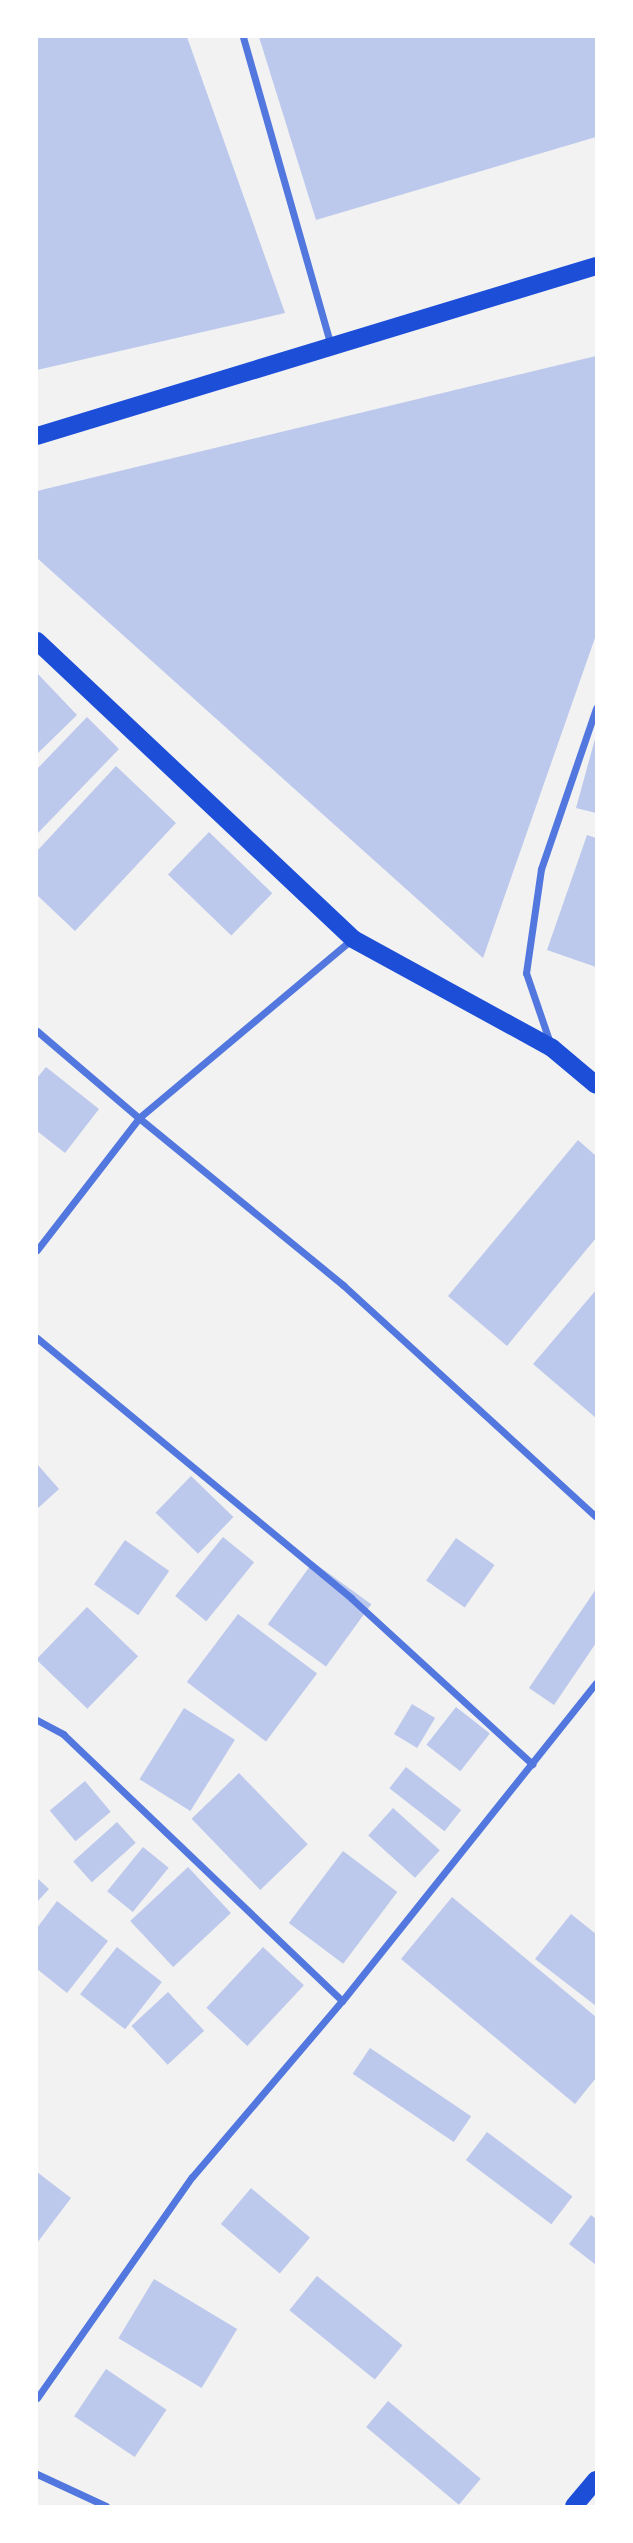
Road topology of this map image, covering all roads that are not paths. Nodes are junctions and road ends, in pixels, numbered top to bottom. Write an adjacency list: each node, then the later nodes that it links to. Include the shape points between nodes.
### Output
1 (243, 37): 3 (street)
2 (596, 266): 3 (main road)
3 (331, 347): 4 (main road)
4 (37, 436)
5 (37, 641): 7 (main road)
6 (596, 708): 9 (street, via 541,869 526,972)
7 (353, 939): 9 (main road); 11 (street)
8 (37, 1031): 11 (street)
9 (552, 1048): 10 (main road)
10 (596, 1085)
11 (139, 1118): 12 (street); 14 (street, via 343,1285)
12 (37, 1251)
13 (37, 1338): 17 (street, via 351,1598)
14 (596, 1517)
15 (596, 1683): 17 (street)
16 (37, 1720): 18 (street, via 63,1734)
17 (532, 1764): 18 (street)
18 (342, 2001): 19 (street, via 192,2177)
19 (37, 2398)
20 (37, 2474): 22 (street)
21 (596, 2480): 23 (main road)
22 (106, 2506)
23 (574, 2506)

